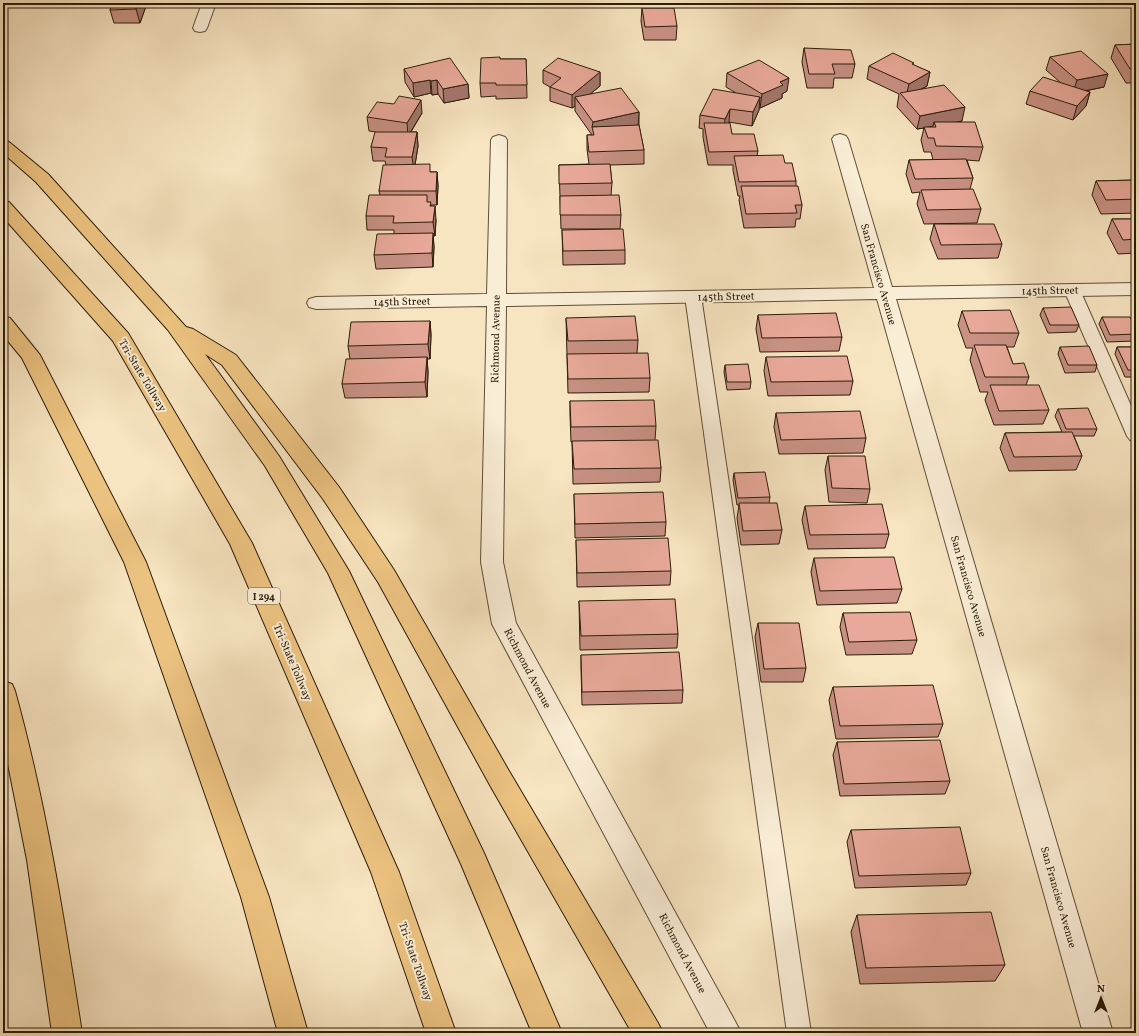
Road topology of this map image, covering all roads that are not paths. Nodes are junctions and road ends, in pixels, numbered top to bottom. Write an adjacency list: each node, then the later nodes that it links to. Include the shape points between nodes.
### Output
1 (209, 3): 2 (street)
2 (200, 28)
3 (840, 139): 9 (street, San Francisco Avenue)
4 (499, 140): 11 (street, Richmond Avenue)
5 (3, 145): 14 (highway, via 42,178)
6 (3, 206): 19 (highway, Tri-State Tollway / I 294, via 122,337 242,542 384,872)
7 (1136, 289): 8 (street, 145th Street)
8 (1072, 290): 9 (street, 145th Street); 15 (lane)
9 (884, 293): 10 (street, 145th Street); 24 (street, San Francisco Avenue)
10 (693, 296): 11 (street, 145th Street); 23 (lane)
11 (496, 300): 12 (street, 145th Street); 22 (street, Richmond Avenue, via 492,562 504,624)
12 (316, 303)
13 (3, 322): 18 (highway, via 30,355 135,562 256,897)
14 (174, 326): 20 (highway, via 272,461 338,571 474,862); 21 (highway, via 228,360 331,493 386,576 500,779)
15 (1136, 436)
16 (3, 691): 17 (highway, via 17,741 46,889)
17 (67, 1033)
18 (293, 1033)
19 (441, 1033)
20 (547, 1033)
21 (648, 1033)
22 (726, 1033)
23 (799, 1033)
24 (1098, 1033)

